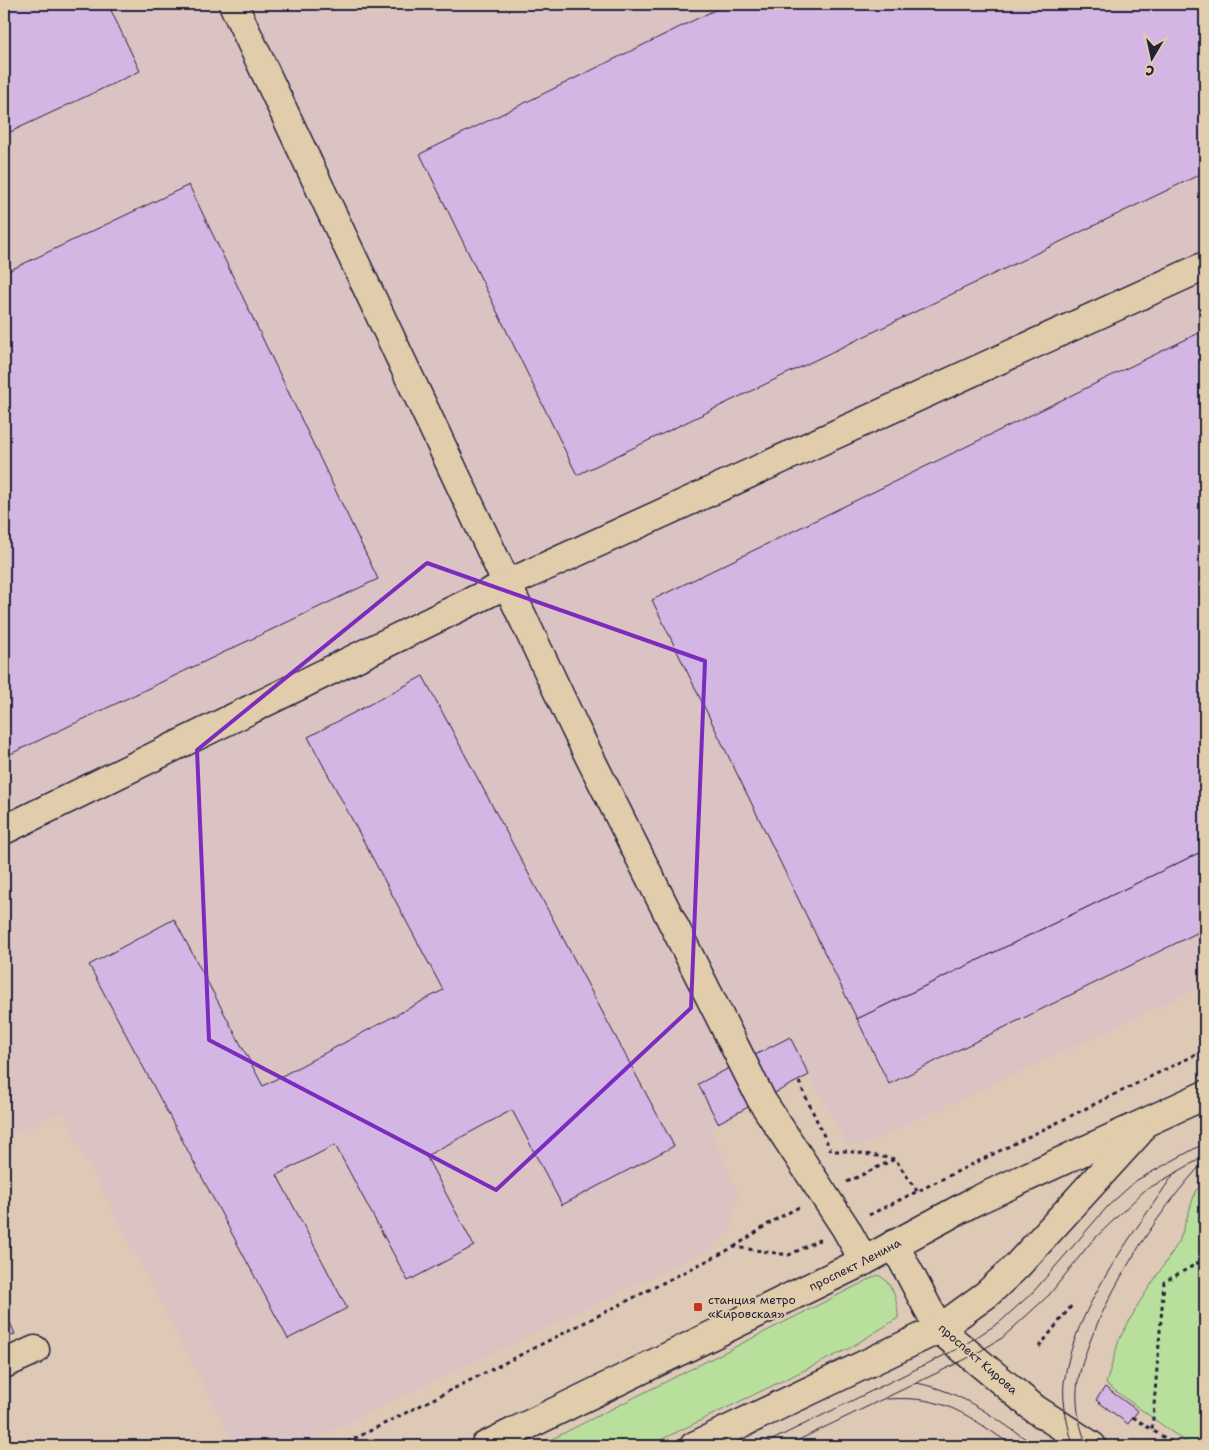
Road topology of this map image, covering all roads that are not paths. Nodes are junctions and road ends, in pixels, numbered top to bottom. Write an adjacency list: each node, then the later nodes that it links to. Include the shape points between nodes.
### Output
1 (233, 4): 3 (street)
2 (1205, 266): 3 (street)
3 (507, 584): 4 (street); 8 (street, via 762,1101 845,1227)
4 (4, 830)
5 (1205, 1095): 6 (street, проспект Ленина)
6 (1146, 1123): 7 (street, проспект Ленина, via 973,1202); 9 (street, проспект Ленина, via 1017,1266 987,1294)
7 (894, 1244): 8 (street, проспект Ленина); 9 (street, проспект Кирова)
8 (864, 1262): 12 (street, проспект Ленина)
9 (939, 1329): 13 (street, проспект Ленина); 14 (street, проспект Кирова, via 1035,1409)
10 (35, 1350): 11 (street)
11 (4, 1364)
12 (485, 1446)
13 (694, 1446)
14 (1092, 1446)

